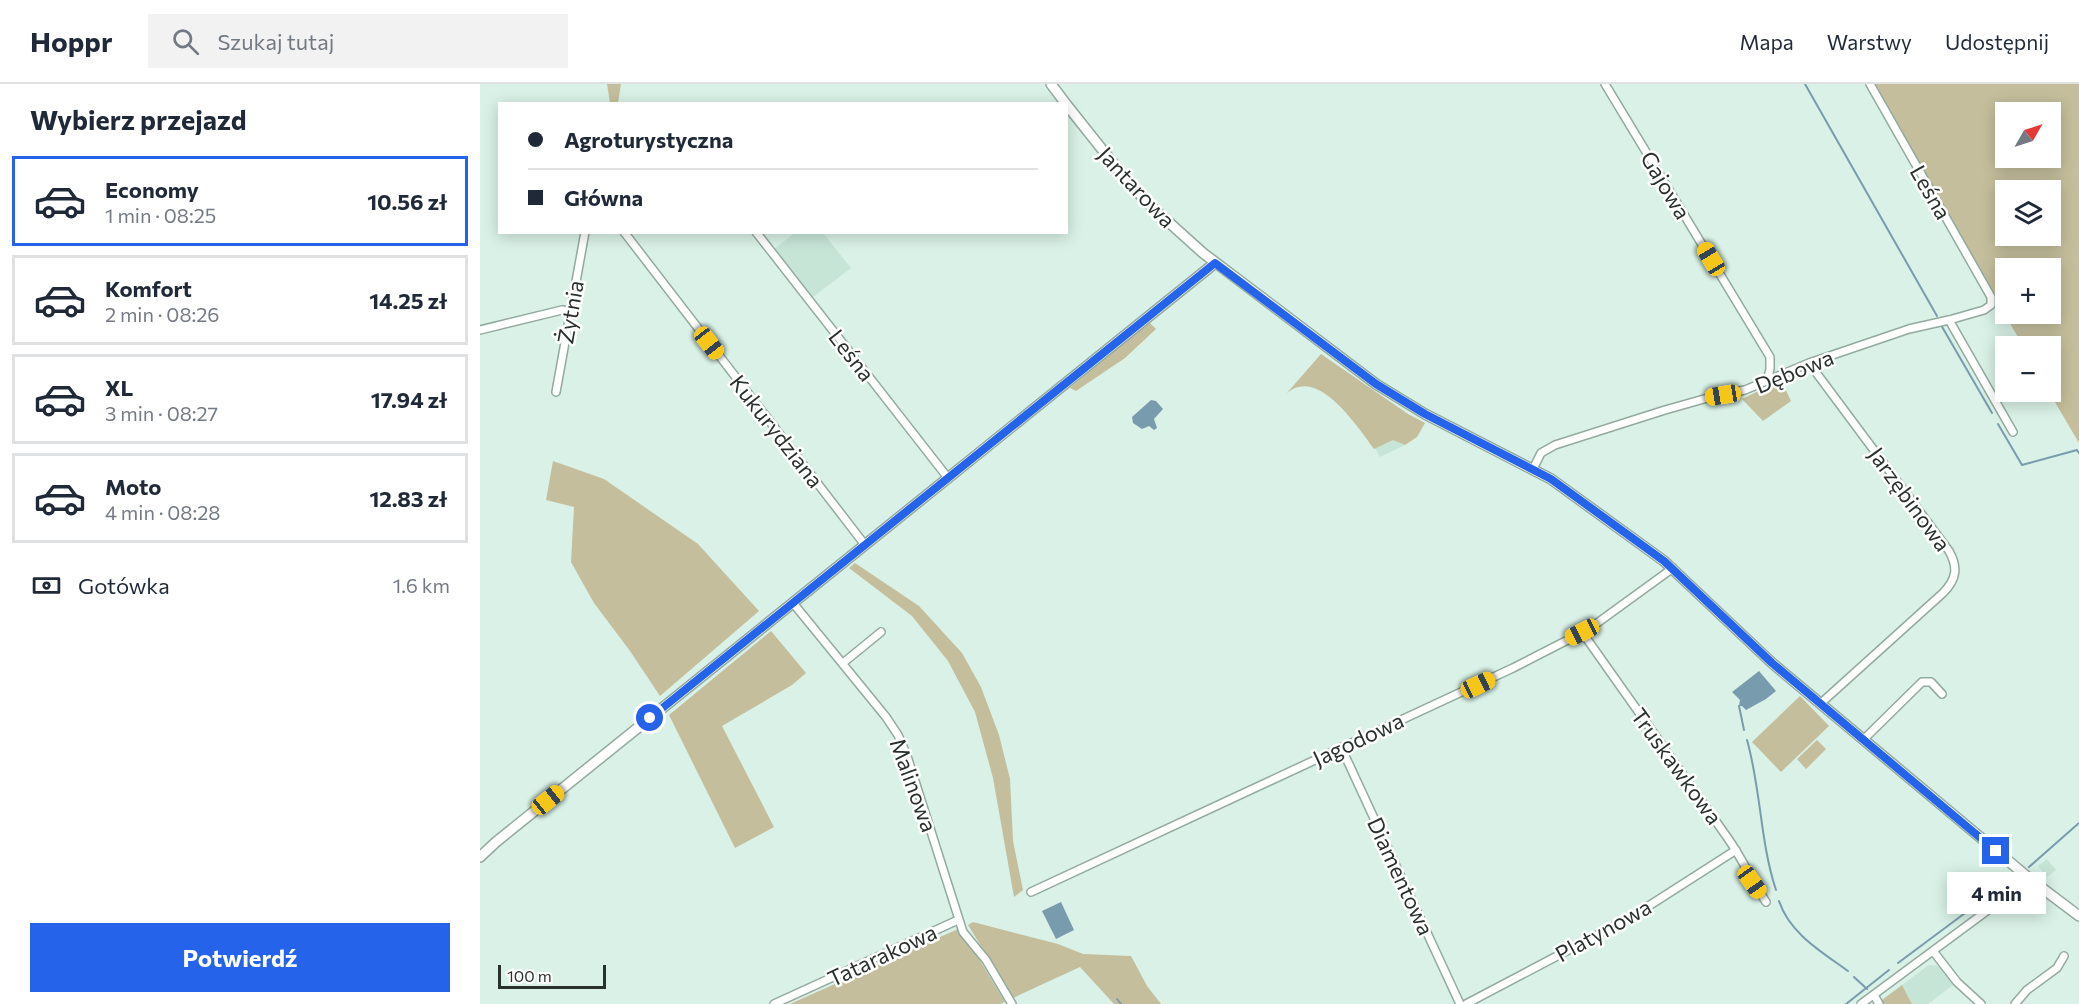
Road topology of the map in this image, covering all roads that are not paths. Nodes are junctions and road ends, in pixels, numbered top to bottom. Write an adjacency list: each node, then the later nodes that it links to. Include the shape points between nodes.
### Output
1 (1051, 84): 4 (street, Jantarowa)
2 (1605, 84): 15 (street, Gajowa, via 1770,357)
3 (1870, 84): 10 (street, Leśna)
4 (1064, 102)
5 (1068, 106): 9 (street, Jantarowa, via 1153,208)
6 (585, 234): 11 (street, Żytnia)
7 (626, 234): 20 (street, Kukurydziana)
8 (758, 234): 19 (street, Leśna)
9 (1215, 263): 18 (street, Jantarowa, via 1395,396); 19 (street)
10 (1992, 301): 12 (street, Dębowa, via 1984,310)
11 (570, 311): 13 (street); 16 (street, Żytnia)
12 (1949, 320): 14 (street, Dębowa, via 1909,329); 17 (street)
13 (480, 330)
14 (1809, 363): 15 (street, Dębowa); 27 (street, Jarzębinowa, via 1949,551 1956,572 1943,593)
15 (1767, 381): 18 (street, Dębowa, via 1555,445 1541,453)
16 (556, 392)
17 (2013, 432)
18 (1533, 469): 21 (street, Jantarowa)
19 (948, 478): 20 (street)
20 (865, 545): 22 (street)
21 (1673, 568): 24 (street, Jagodowa); 27 (street, Jantarowa, via 1752,646)
22 (793, 603): 25 (street, Malinowa); 31 (street)
23 (881, 632): 25 (street)
24 (1582, 632): 29 (street, Jagodowa); 30 (street, Truskawkowa)
25 (843, 663): 36 (street, Malinowa, via 902,744)
26 (1942, 694): 28 (street, via 1931,682 1922,682)
27 (1820, 704): 28 (street, Jantarowa)
28 (1863, 740): 32 (street, Jantarowa)
29 (1341, 747): 33 (street, Jagodowa); 42 (street, Diamentowa)
30 (1736, 850): 34 (street, Truskawkowa); 43 (street, Platynowa, via 1633,916)
31 (480, 857)
32 (2030, 879): 35 (street, Jantarowa); 37 (street)
33 (1032, 892)
34 (1766, 902)
35 (2079, 916)
36 (958, 920): 40 (street, Tatarakowa); 41 (street, Malinowa)
37 (1933, 951): 39 (street); 46 (street, via 1957,982)
38 (2064, 956): 47 (street, via 2057,968 2026,990)
39 (1874, 996): 44 (street); 45 (street)
40 (774, 1004)
41 (1012, 1004)
42 (1461, 1004)
43 (1466, 1004)
44 (1861, 1004)
45 (1879, 1004)
46 (1981, 1004)
47 (2015, 1004)

